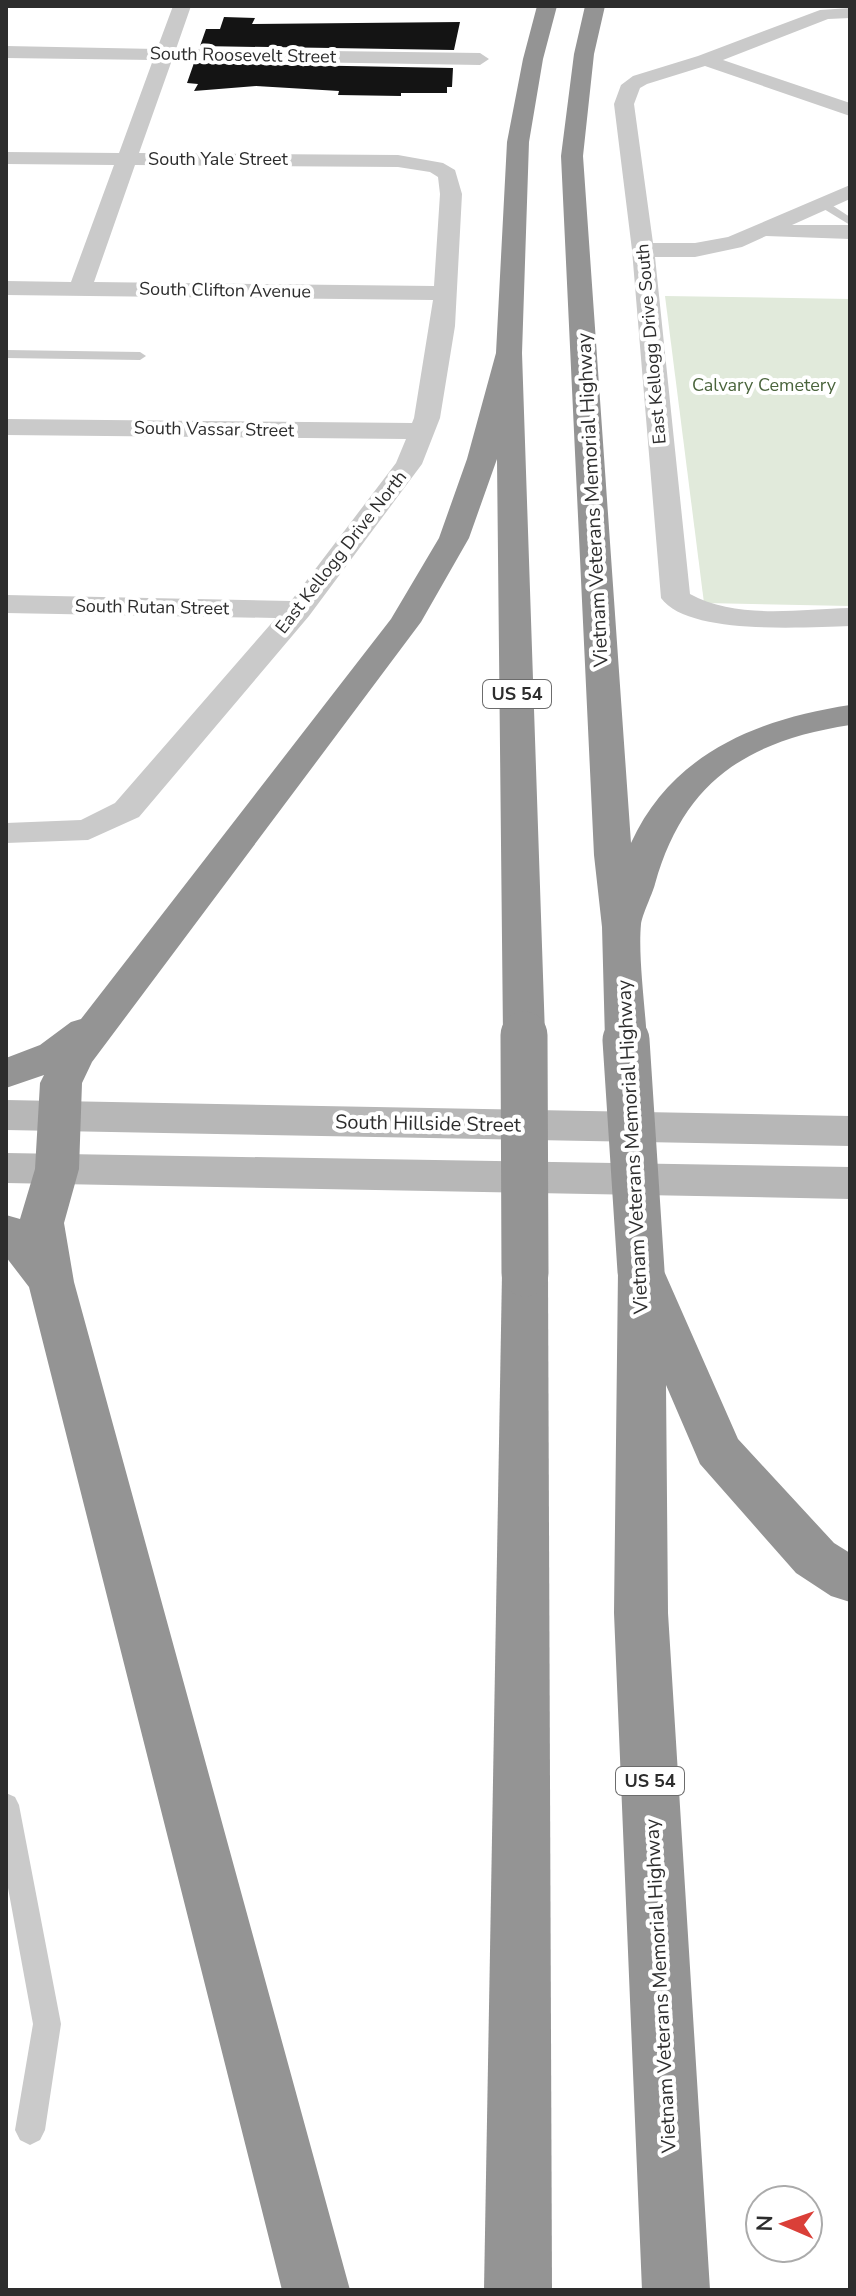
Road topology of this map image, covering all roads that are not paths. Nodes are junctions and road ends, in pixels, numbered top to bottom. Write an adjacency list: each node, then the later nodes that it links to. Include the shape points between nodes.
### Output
1 (182, 6): 7 (street)
2 (547, 6): 23 (highway, US 54, via 518,142)
3 (595, 6): 33 (highway, Vietnam Veterans Memorial Highway / US 54, via 572,156 613,855)
4 (824, 10): 5 (street); 9 (street)
5 (850, 13)
6 (6, 52): 7 (street, South Roosevelt Street)
7 (165, 54): 8 (street, South Roosevelt Street); 12 (street)
8 (480, 59)
9 (705, 60): 10 (street); 19 (street, East Kellogg Drive South, via 640,80 625,95)
10 (850, 110)
11 (6, 158): 12 (street, South Yale Street)
12 (127, 159): 13 (street, South Yale Street, via 398,161); 21 (street)
13 (429, 166): 22 (street, East Kellogg Drive North, via 448,174 451,194)
14 (850, 191): 15 (street)
15 (823, 204): 16 (lane); 17 (street)
16 (850, 222)
17 (757, 230): 18 (street); 19 (street, via 734,242 695,250)
18 (850, 232)
19 (643, 250): 30 (street, East Kellogg Drive South, via 676,598 714,616)
20 (6, 288): 21 (street, South Clifton Avenue)
21 (80, 289): 22 (street, South Clifton Avenue)
22 (445, 293): 27 (street, East Kellogg Drive North)
23 (509, 353): 34 (highway, via 482,459 454,538 405,622); 49 (highway, US 54, bridge, via 524,1035)
24 (6, 354): 25 (lane)
25 (140, 356)
26 (6, 427): 27 (street, South Vassar Street)
27 (421, 431): 29 (street, East Kellogg Drive North, via 409,464)
28 (6, 604): 29 (street, South Rutan Street)
29 (299, 610): 32 (street, East Kellogg Drive North, via 127,810 88,830)
30 (850, 617)
31 (850, 715): 33 (highway, via 774,732 708,767 662,818)
32 (6, 833)
33 (622, 927): 43 (highway, Vietnam Veterans Memorial Highway / US 54, bridge)
34 (98, 1022): 35 (highway, via 55,1055); 37 (highway, via 61,1083)
35 (6, 1074)
36 (6, 1115): 37 (main road, South Hillside Street)
37 (61, 1117): 38 (main road, South Hillside Street); 40 (highway)
38 (850, 1131)
39 (6, 1168): 40 (main road)
40 (57, 1169): 41 (main road); 44 (highway, via 41,1223)
41 (850, 1183)
42 (6, 1231): 44 (highway)
43 (641, 1271): 45 (highway, via 718,1450 815,1558); 50 (highway, Vietnam Veterans Memorial Highway / US 54, via 641,1613)
44 (51, 1282): 48 (highway)
45 (850, 1580)
46 (6, 1805): 47 (lane, via 47,2024)
47 (30, 2130)
48 (316, 2290)
49 (518, 2290)
50 (676, 2290)

